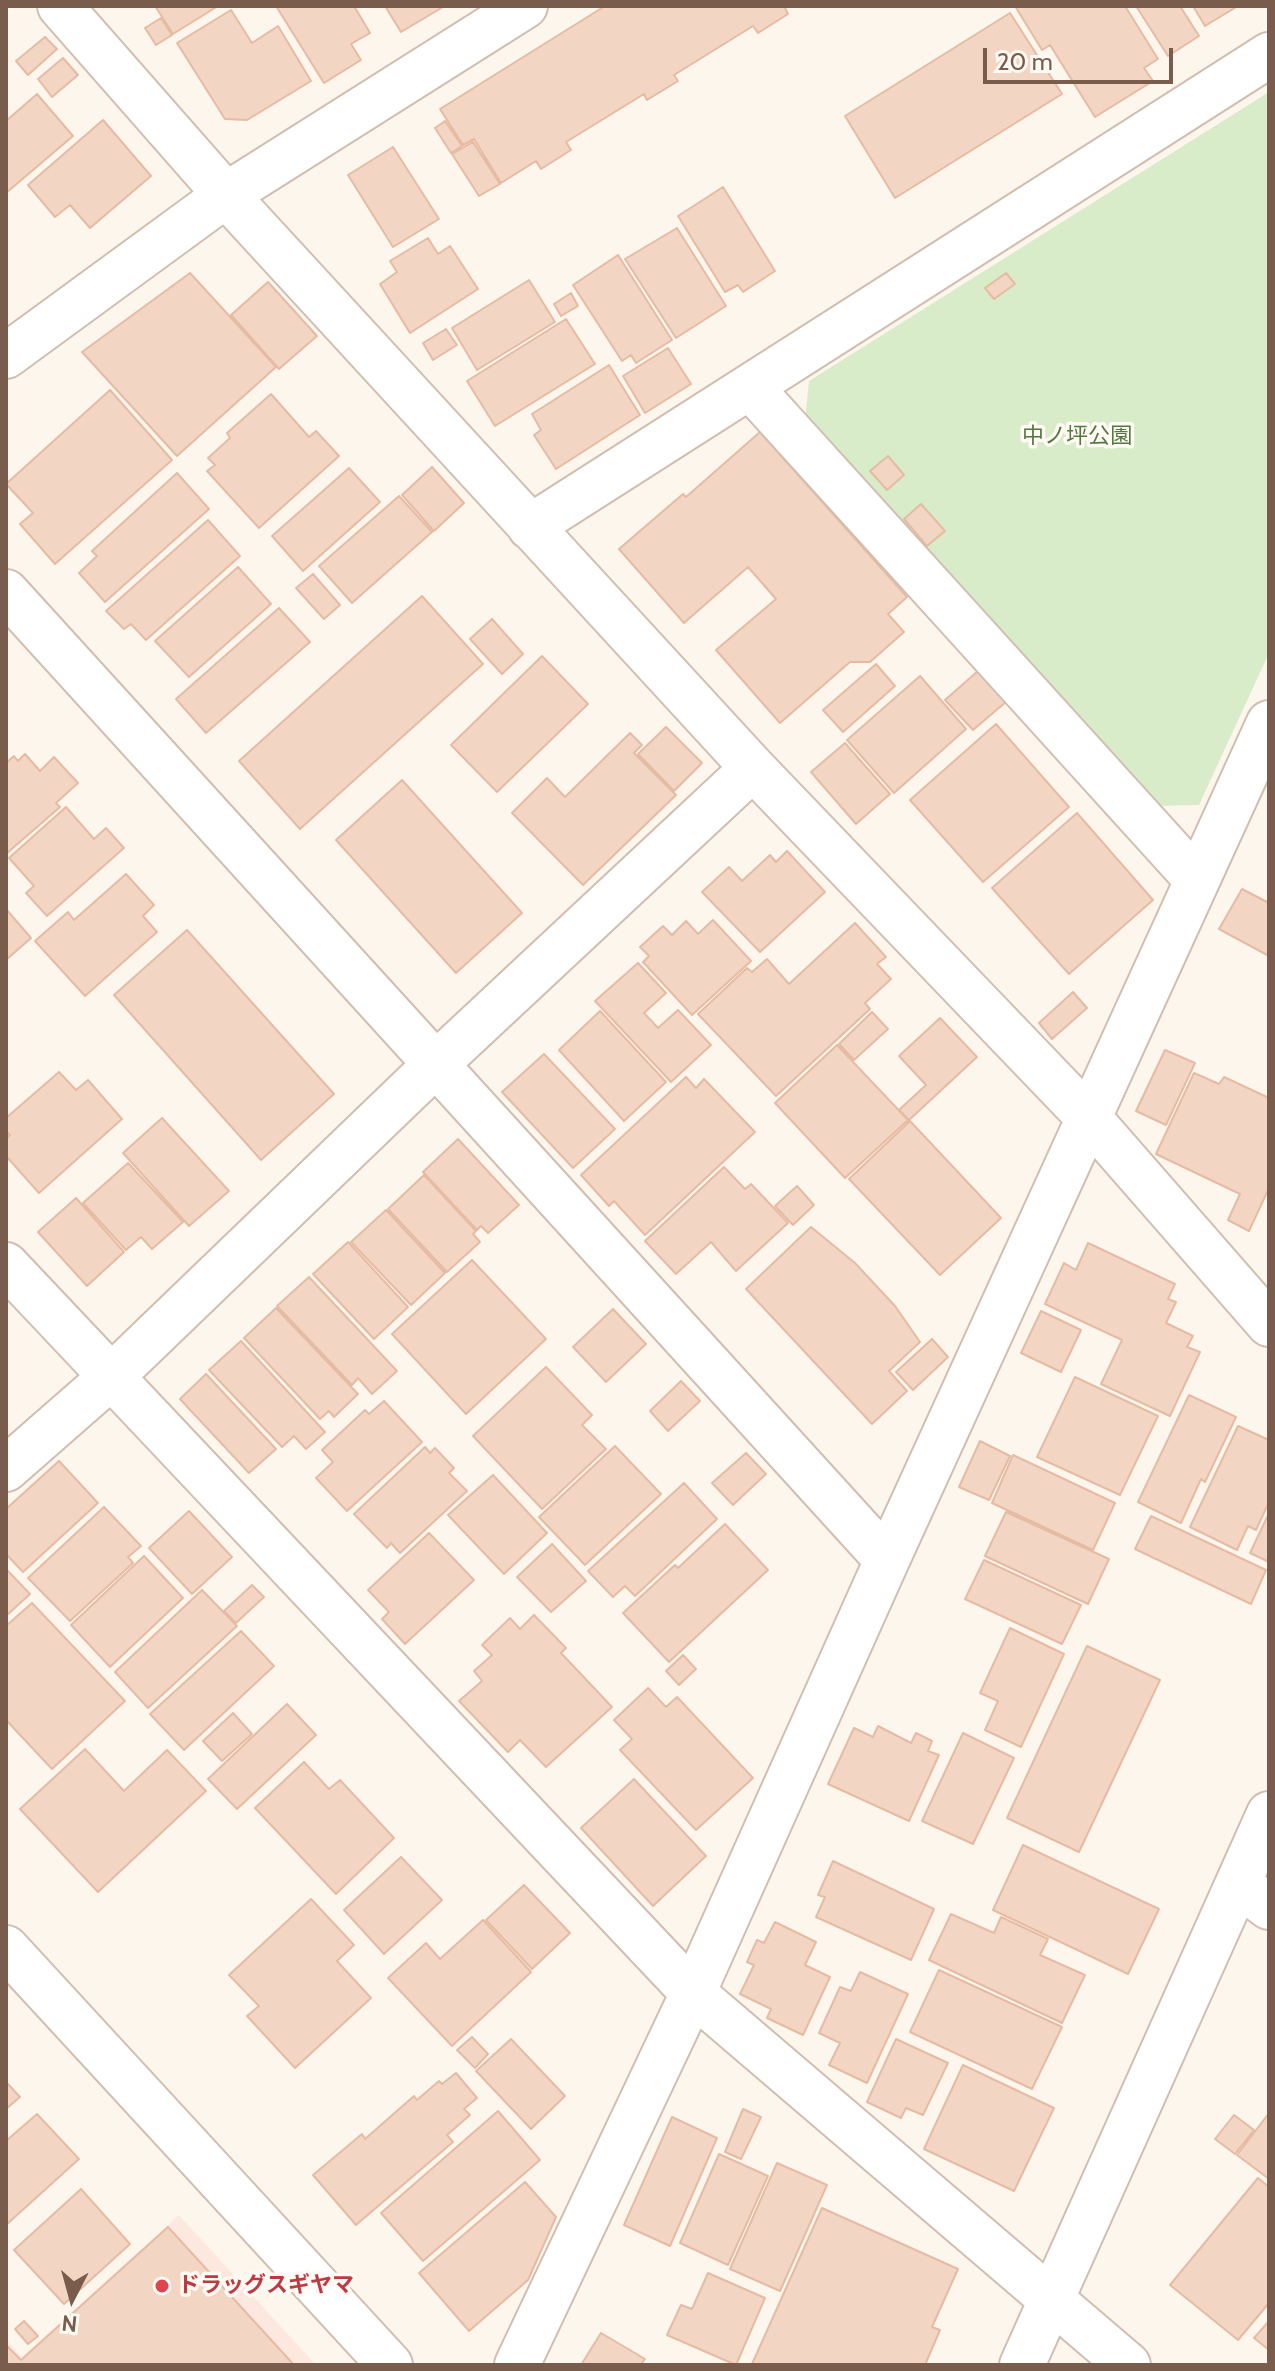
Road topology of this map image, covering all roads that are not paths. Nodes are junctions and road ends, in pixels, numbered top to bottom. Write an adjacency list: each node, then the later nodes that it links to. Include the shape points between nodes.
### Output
1 (60, 6): 4 (street)
2 (525, 6): 4 (street)
3 (1269, 55): 6 (street)
4 (226, 195): 5 (street); 7 (street)
5 (6, 356)
6 (750, 387): 7 (street); 11 (street)
7 (530, 527): 10 (street)
8 (6, 592): 12 (street)
9 (1269, 723): 11 (street)
10 (753, 768): 12 (street); 13 (street)
11 (1197, 880): 13 (street)
12 (435, 1065): 16 (street); 18 (street)
13 (1089, 1118): 15 (street); 18 (street)
14 (6, 1265): 16 (street)
15 (1269, 1324)
16 (111, 1377): 17 (street); 22 (street)
17 (6, 1469)
18 (887, 1560): 22 (street)
19 (1269, 1814): 20 (street)
20 (1253, 1895): 23 (street)
21 (6, 1948): 24 (street)
22 (693, 1993): 23 (street); 25 (street)
23 (1052, 2302): 26 (street); 27 (street)
24 (390, 2365)
25 (517, 2365)
26 (1022, 2365)
27 (1128, 2365)

